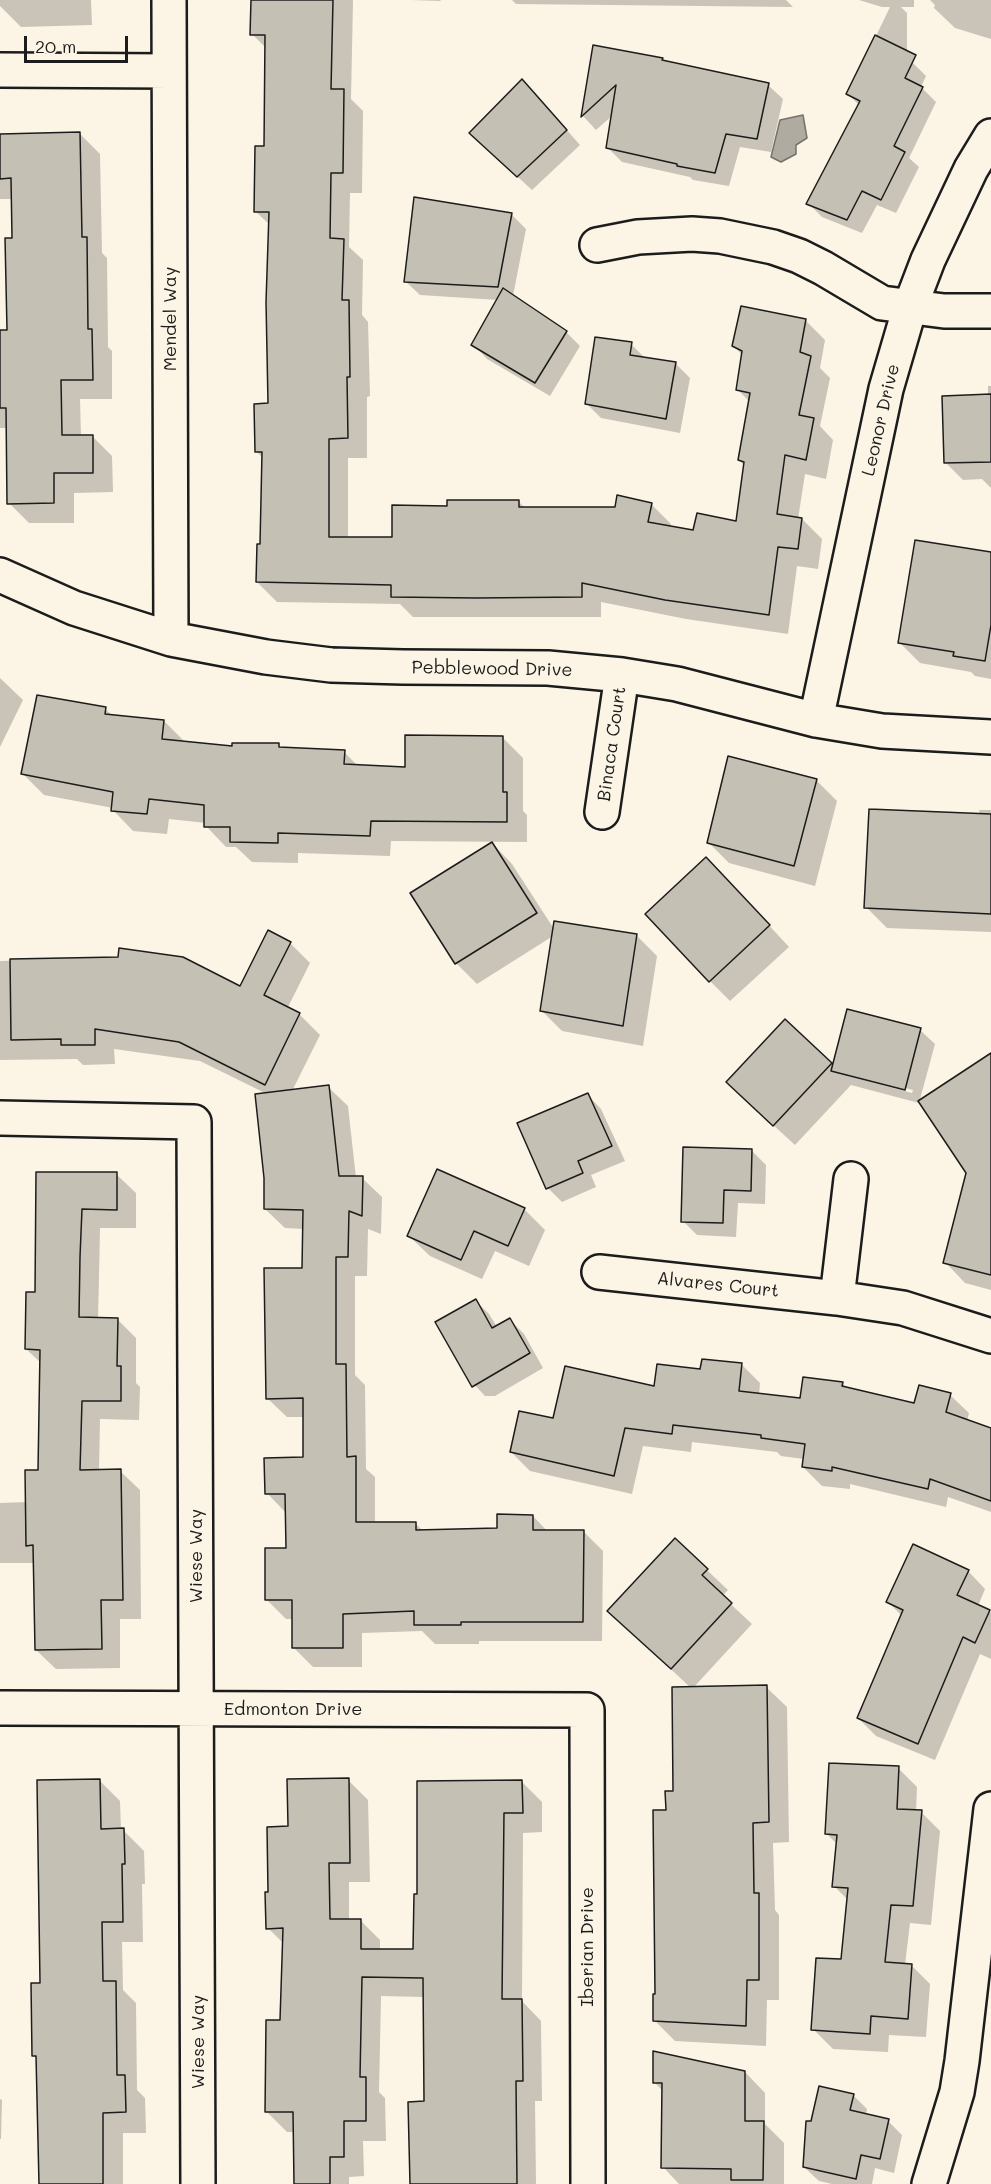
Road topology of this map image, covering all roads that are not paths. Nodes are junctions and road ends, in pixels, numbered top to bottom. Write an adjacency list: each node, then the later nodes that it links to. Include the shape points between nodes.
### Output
1 (169, 0): 3 (street, Mendel Way)
2 (0, 70): 3 (street)
3 (169, 70): 9 (street, Mendel Way)
4 (991, 136): 6 (street, Leonor Drive, via 927,260)
5 (597, 245): 6 (street, via 638,237 720,236 799,256 882,303)
6 (910, 307): 7 (street); 11 (street, Leonor Drive, via 886,389)
7 (991, 311)
8 (0, 576): 9 (street, Pebblewood Drive, via 74,608)
9 (171, 639): 10 (street, Pebblewood Drive, via 331,665 548,668)
10 (622, 675): 11 (street, Pebblewood Drive, via 677,684); 13 (street, Binaca Court)
11 (816, 720): 12 (street, Pebblewood Drive, via 882,731)
12 (991, 737)
13 (602, 812)
14 (0, 1118): 20 (street, Wiese Way, via 194,1122)
15 (851, 1179): 17 (street)
16 (598, 1272): 17 (street, Alvares Court)
17 (837, 1298): 18 (street, Alvares Court, via 903,1308)
18 (991, 1336)
19 (0, 1708): 20 (street, Edmonton Drive)
20 (196, 1709): 21 (street, Edmonton Drive); 24 (street, Wiese Way)
21 (587, 1710): 25 (street, Iberian Drive)
22 (991, 1809): 23 (street)
23 (986, 1887): 26 (street, via 957,2092)
24 (198, 2184)
25 (588, 2184)
26 (929, 2184)

